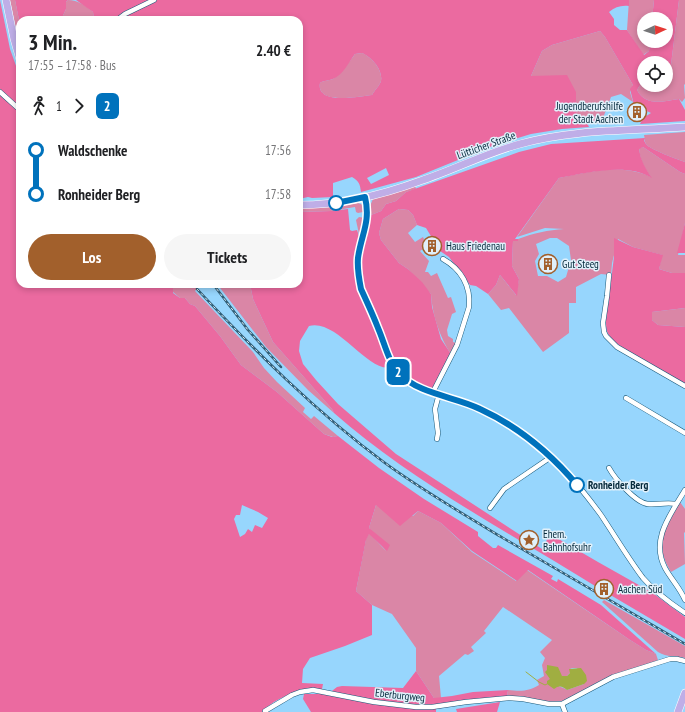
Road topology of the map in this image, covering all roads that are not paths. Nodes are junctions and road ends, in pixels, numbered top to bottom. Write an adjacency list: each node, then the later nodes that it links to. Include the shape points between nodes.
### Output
1 (6, 0): 4 (main road)
2 (154, 0): 3 (street)
3 (122, 16)
4 (16, 46)
5 (0, 92): 6 (street)
6 (16, 106)
7 (685, 127): 8 (main road, Lütticher Straße, via 572,133 533,140 420,181)
8 (365, 197): 9 (main road, Lütticher Straße, via 335,203); 13 (street, via 367,221 358,256 361,289 391,361 400,375 412,384)
9 (303, 205)
10 (443, 259): 13 (street, via 465,280 469,307 457,345)
11 (609, 275): 12 (street, via 603,316 606,336 617,347)
12 (685, 386)
13 (436, 393): 16 (street); 17 (street, via 480,408 534,442)
14 (626, 398): 15 (street)
15 (685, 433)
16 (437, 439)
17 (551, 457): 21 (street, via 504,489); 23 (street, via 600,514 644,578 657,592)
18 (609, 468): 20 (street, via 638,501 646,504)
19 (685, 490): 20 (street)
20 (676, 504): 22 (street, via 662,531 660,554)
21 (490, 508)
22 (685, 600)
23 (685, 612)
24 (685, 661): 26 (street, via 670,659 613,677)
25 (685, 693): 29 (main road)
26 (562, 704): 27 (street, Eberburgweg, via 509,698 416,707 313,690 292,695); 28 (street)
27 (265, 711)
28 (565, 712)
29 (678, 712)

